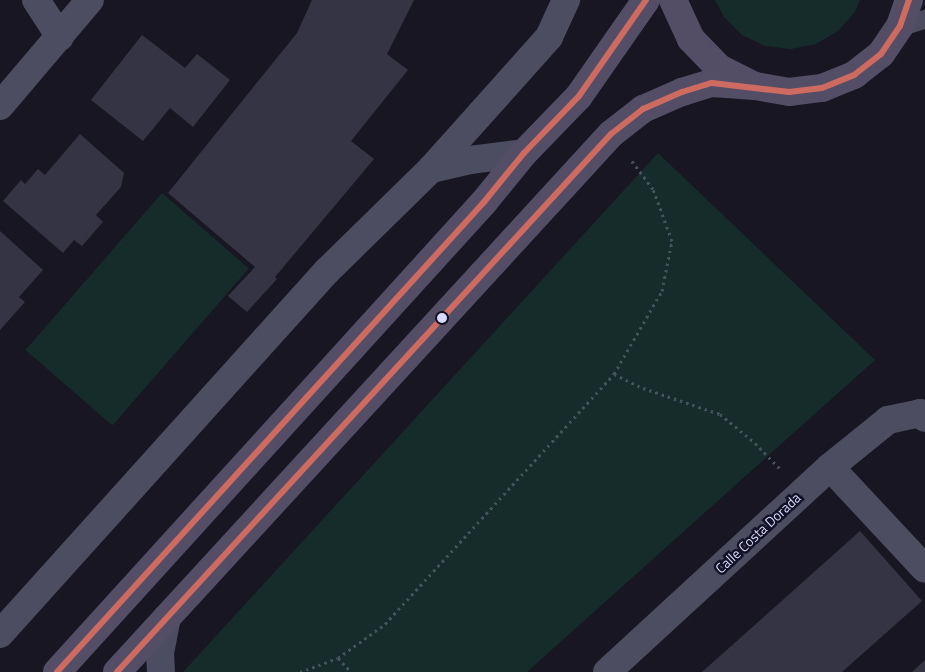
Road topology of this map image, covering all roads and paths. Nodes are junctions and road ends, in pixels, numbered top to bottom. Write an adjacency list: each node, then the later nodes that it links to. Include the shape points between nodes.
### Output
1 (36, 0): 8 (street)
2 (90, 0): 8 (street)
3 (566, 0): 13 (street, via 549,37)
4 (646, 0): 12 (main road, via 579,96)
5 (673, 0): 9 (main road, via 690,39 718,68)
6 (909, 0): 7 (main road)
7 (913, 23): 9 (main road, via 881,54 854,75 838,82 822,88 789,92)
8 (60, 37): 10 (street)
9 (755, 86): 11 (main road, via 712,83 682,92 643,109)
10 (0, 106)
11 (611, 134): 14 (path, via 653,189 672,241 662,292); 19 (main road)
12 (524, 153): 13 (street); 22 (main road, via 477,209)
13 (431, 169): 20 (street, via 327,271)
14 (614, 374): 17 (path, via 644,388 720,414 755,443); 21 (path, via 385,624)
15 (922, 415): 16 (street, Calle Costa Dorada, via 888,420)
16 (830, 468): 17 (street, Calle Costa Dorada); 18 (street)
17 (803, 492): 27 (street, Calle Costa Dorada)
18 (925, 569)
19 (167, 618): 23 (main road); 24 (street, via 160,654)
20 (0, 634)
21 (338, 658): 25 (path); 26 (path)
22 (57, 672)
23 (117, 672)
24 (161, 672)
25 (300, 672)
26 (351, 672)
27 (607, 672)

